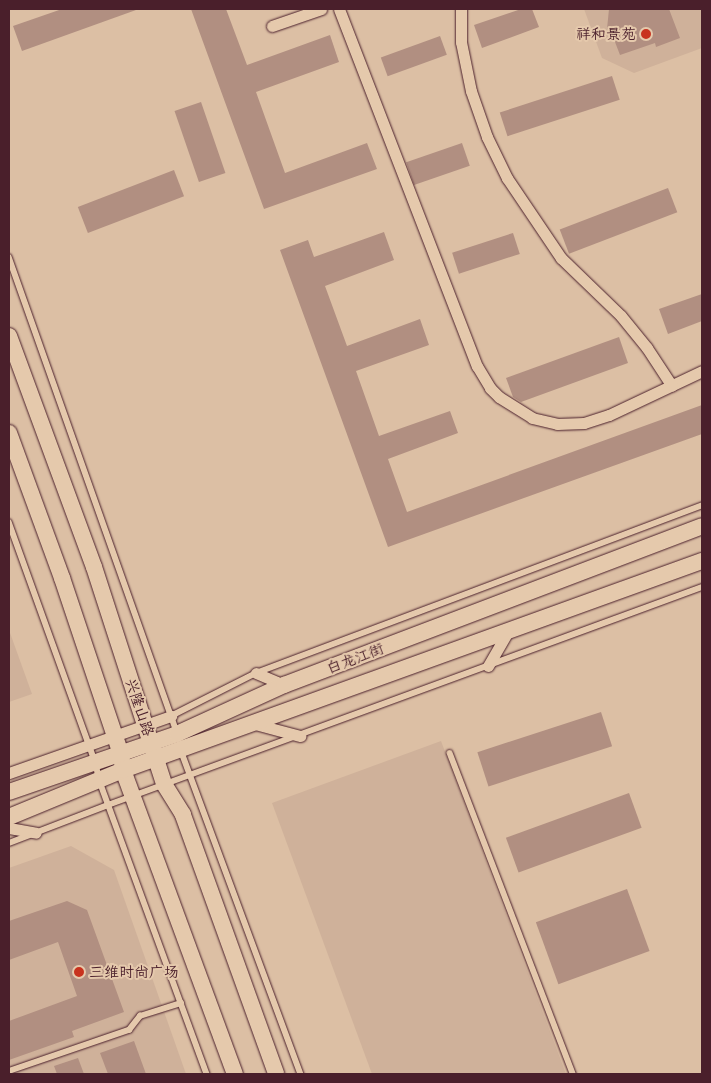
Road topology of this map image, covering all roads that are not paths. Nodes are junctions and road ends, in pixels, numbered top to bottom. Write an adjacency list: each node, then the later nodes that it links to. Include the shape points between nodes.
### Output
1 (321, 9): 4 (street)
2 (339, 9): 8 (street, via 477,366 490,388 509,406 532,418 571,425 603,418)
3 (461, 9): 8 (street, via 461,42 471,91 506,178 560,258 621,316)
4 (272, 26)
5 (9, 257): 19 (lane)
6 (9, 336): 21 (street, 兴隆山路, via 94,566)
7 (702, 371): 8 (street)
8 (672, 386)
9 (9, 433): 22 (street)
10 (702, 505): 17 (lane)
11 (9, 522): 25 (lane)
12 (702, 526): 18 (street, 白龙江街)
13 (702, 561): 15 (street, 白龙江街)
14 (702, 587): 16 (lane)
15 (508, 632): 16 (street); 20 (street, 白龙江街)
16 (488, 666): 23 (lane)
17 (256, 673): 18 (street); 19 (lane)
18 (284, 685): 24 (street, 白龙江街)
19 (170, 716): 21 (street); 24 (lane)
20 (255, 724): 23 (street); 24 (street, 白龙江街)
21 (146, 725): 22 (street); 26 (street, 兴隆山路)
22 (115, 736): 25 (street); 28 (street)
23 (300, 736): 31 (lane)
24 (179, 742): 26 (street, 白龙江街); 31 (lane)
25 (89, 746): 29 (lane); 30 (street)
26 (153, 751): 28 (street, 白龙江街); 32 (street, 兴隆山路)
27 (450, 753): 46 (lane)
28 (122, 762): 29 (street, 白龙江街); 34 (street)
29 (97, 771): 33 (street, 白龙江街); 35 (lane); 36 (street, 白龙江街)
30 (9, 773)
31 (191, 774): 32 (lane); 45 (lane)
32 (164, 784): 34 (lane); 44 (street, 兴隆山路, via 183,815)
33 (10, 792)
34 (132, 796): 35 (lane); 43 (street)
35 (108, 805): 38 (lane); 40 (lane)
36 (9, 817)
37 (9, 828): 38 (street)
38 (36, 833): 39 (lane)
39 (9, 843)
40 (181, 1003): 41 (lane, via 140,1016 129,1030); 42 (lane)
41 (9, 1072)
42 (207, 1074)
43 (235, 1074)
44 (276, 1074)
45 (301, 1074)
46 (572, 1074)

